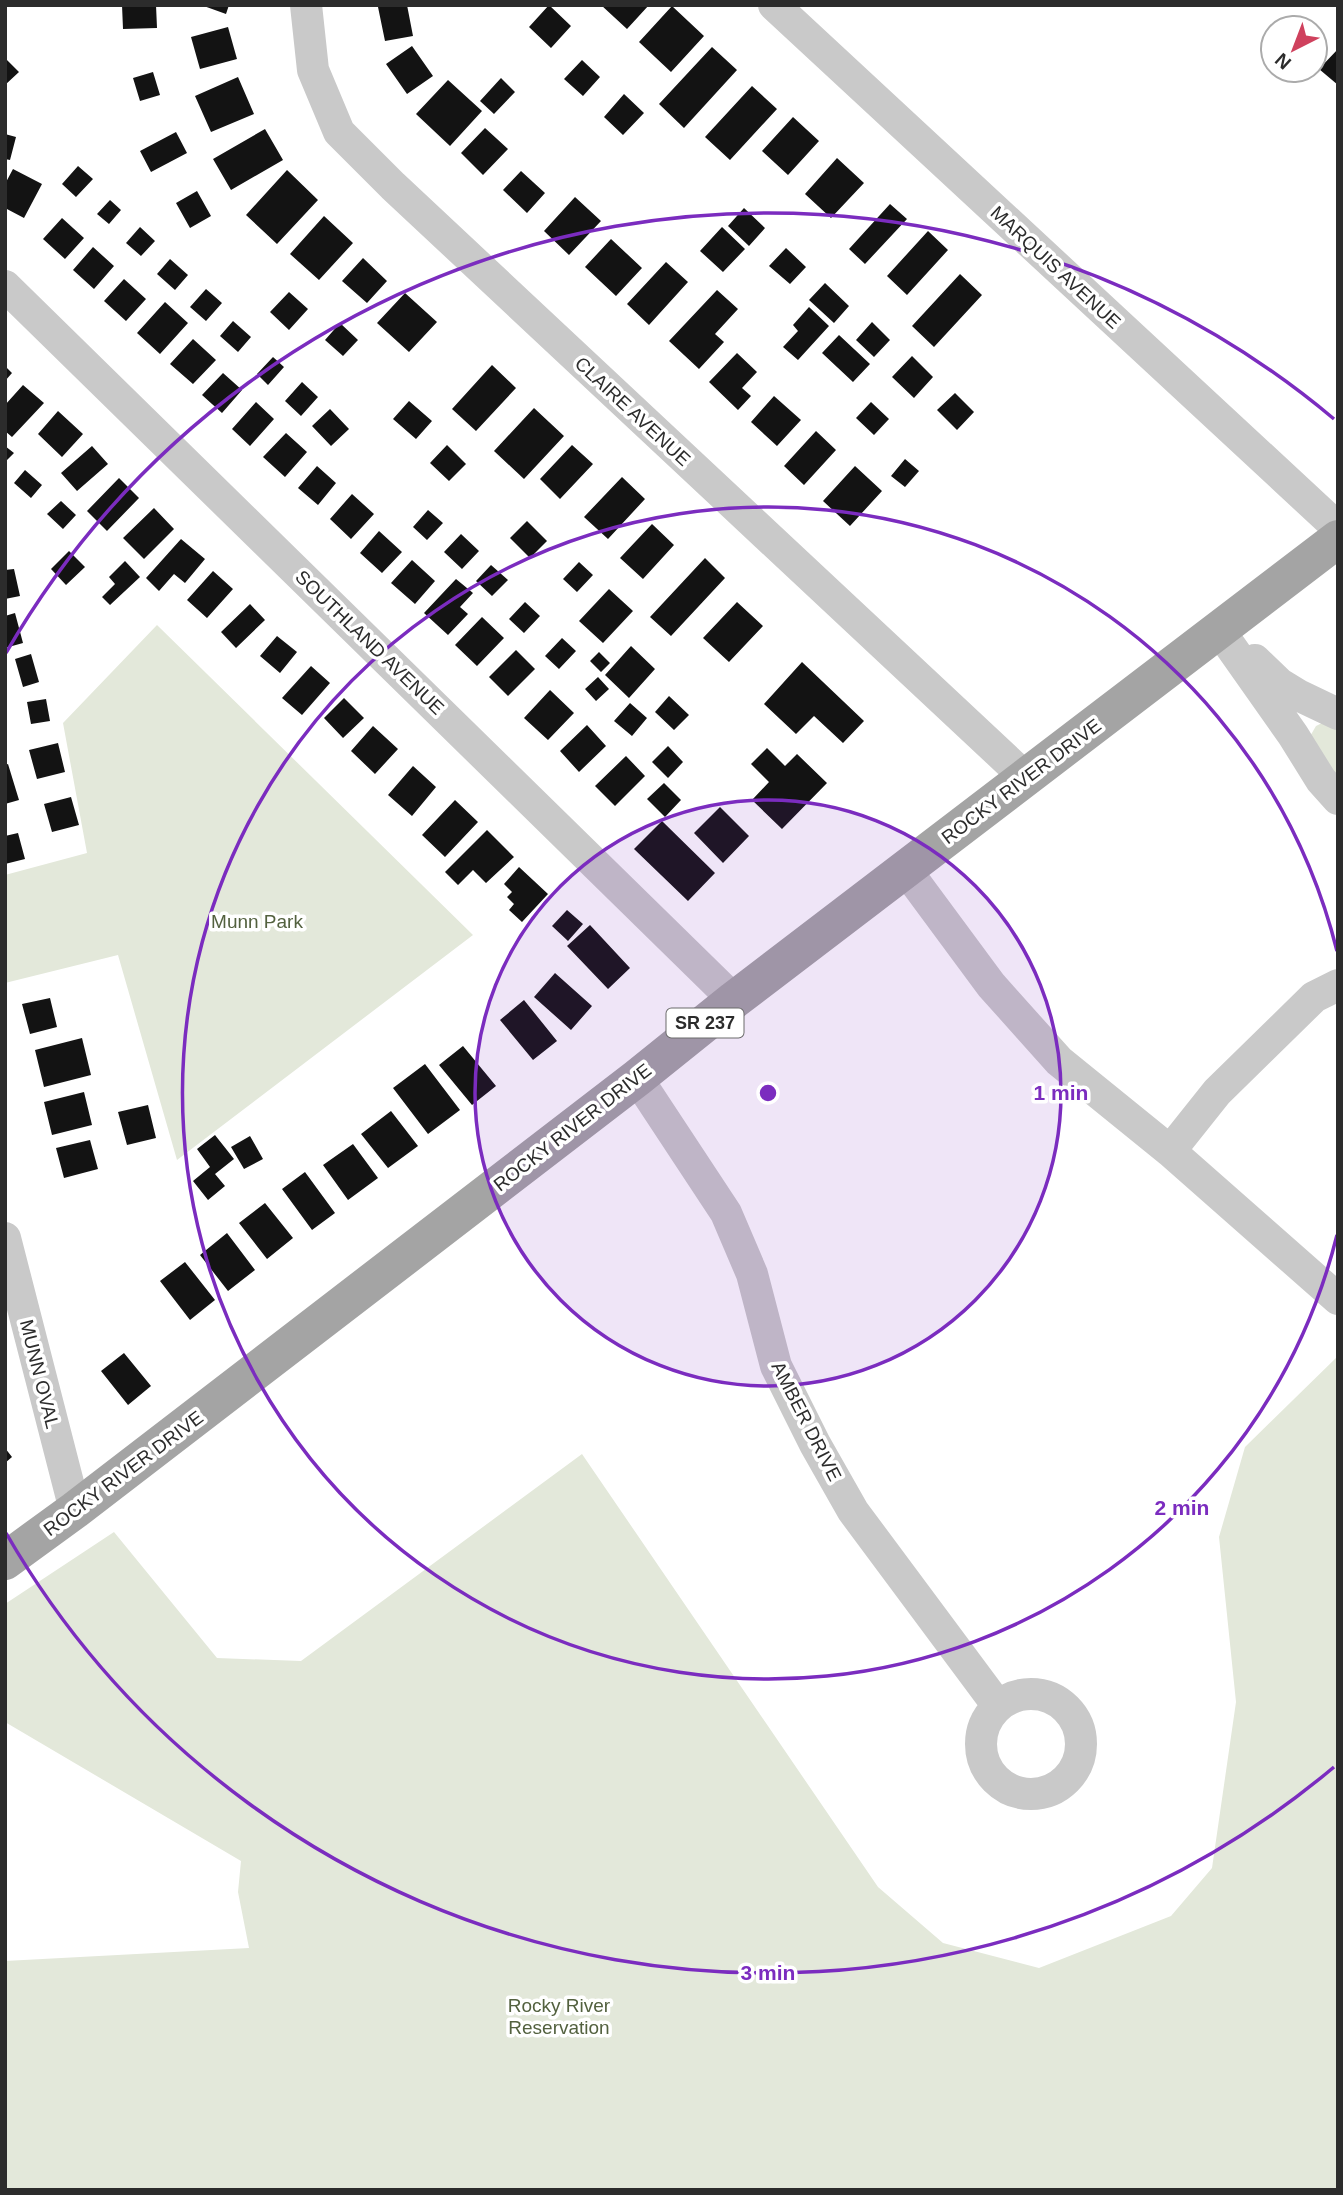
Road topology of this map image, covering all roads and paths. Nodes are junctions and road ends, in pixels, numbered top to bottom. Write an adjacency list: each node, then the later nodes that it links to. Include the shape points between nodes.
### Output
1 (306, 5): 8 (street, CLAIRE AVENUE, via 313,70 339,132)
2 (774, 5): 4 (street, MARQUIS AVENUE)
3 (5, 286): 12 (street, SOUTHLAND AVENUE)
4 (1338, 528)
5 (1338, 538): 6 (main road, ROCKY RIVER DRIVE / SR 237)
6 (1219, 630): 7 (street, via 1280,684); 8 (main road, ROCKY RIVER DRIVE / SR 237); 9 (street)
7 (1338, 714)
8 (1026, 778): 10 (main road, ROCKY RIVER DRIVE / SR 237)
9 (1338, 799)
10 (905, 870): 12 (main road, ROCKY RIVER DRIVE / SR 237); 14 (street, via 991,985 1059,1061)
11 (1338, 985): 14 (street, via 1314,997 1217,1092)
12 (734, 1000): 13 (main road, ROCKY RIVER DRIVE / SR 237)
13 (636, 1078): 18 (main road, ROCKY RIVER DRIVE / SR 237); 20 (street, AMBER DRIVE, via 726,1213 752,1274 776,1366 853,1511)
14 (1170, 1152): 16 (street)
15 (5, 1238): 17 (street, MUNN OVAL)
16 (1338, 1299)
17 (18, 1340): 18 (street, MUNN OVAL)
18 (75, 1510): 19 (main road, ROCKY RIVER DRIVE / SR 237)
19 (5, 1561)
20 (998, 1706)

